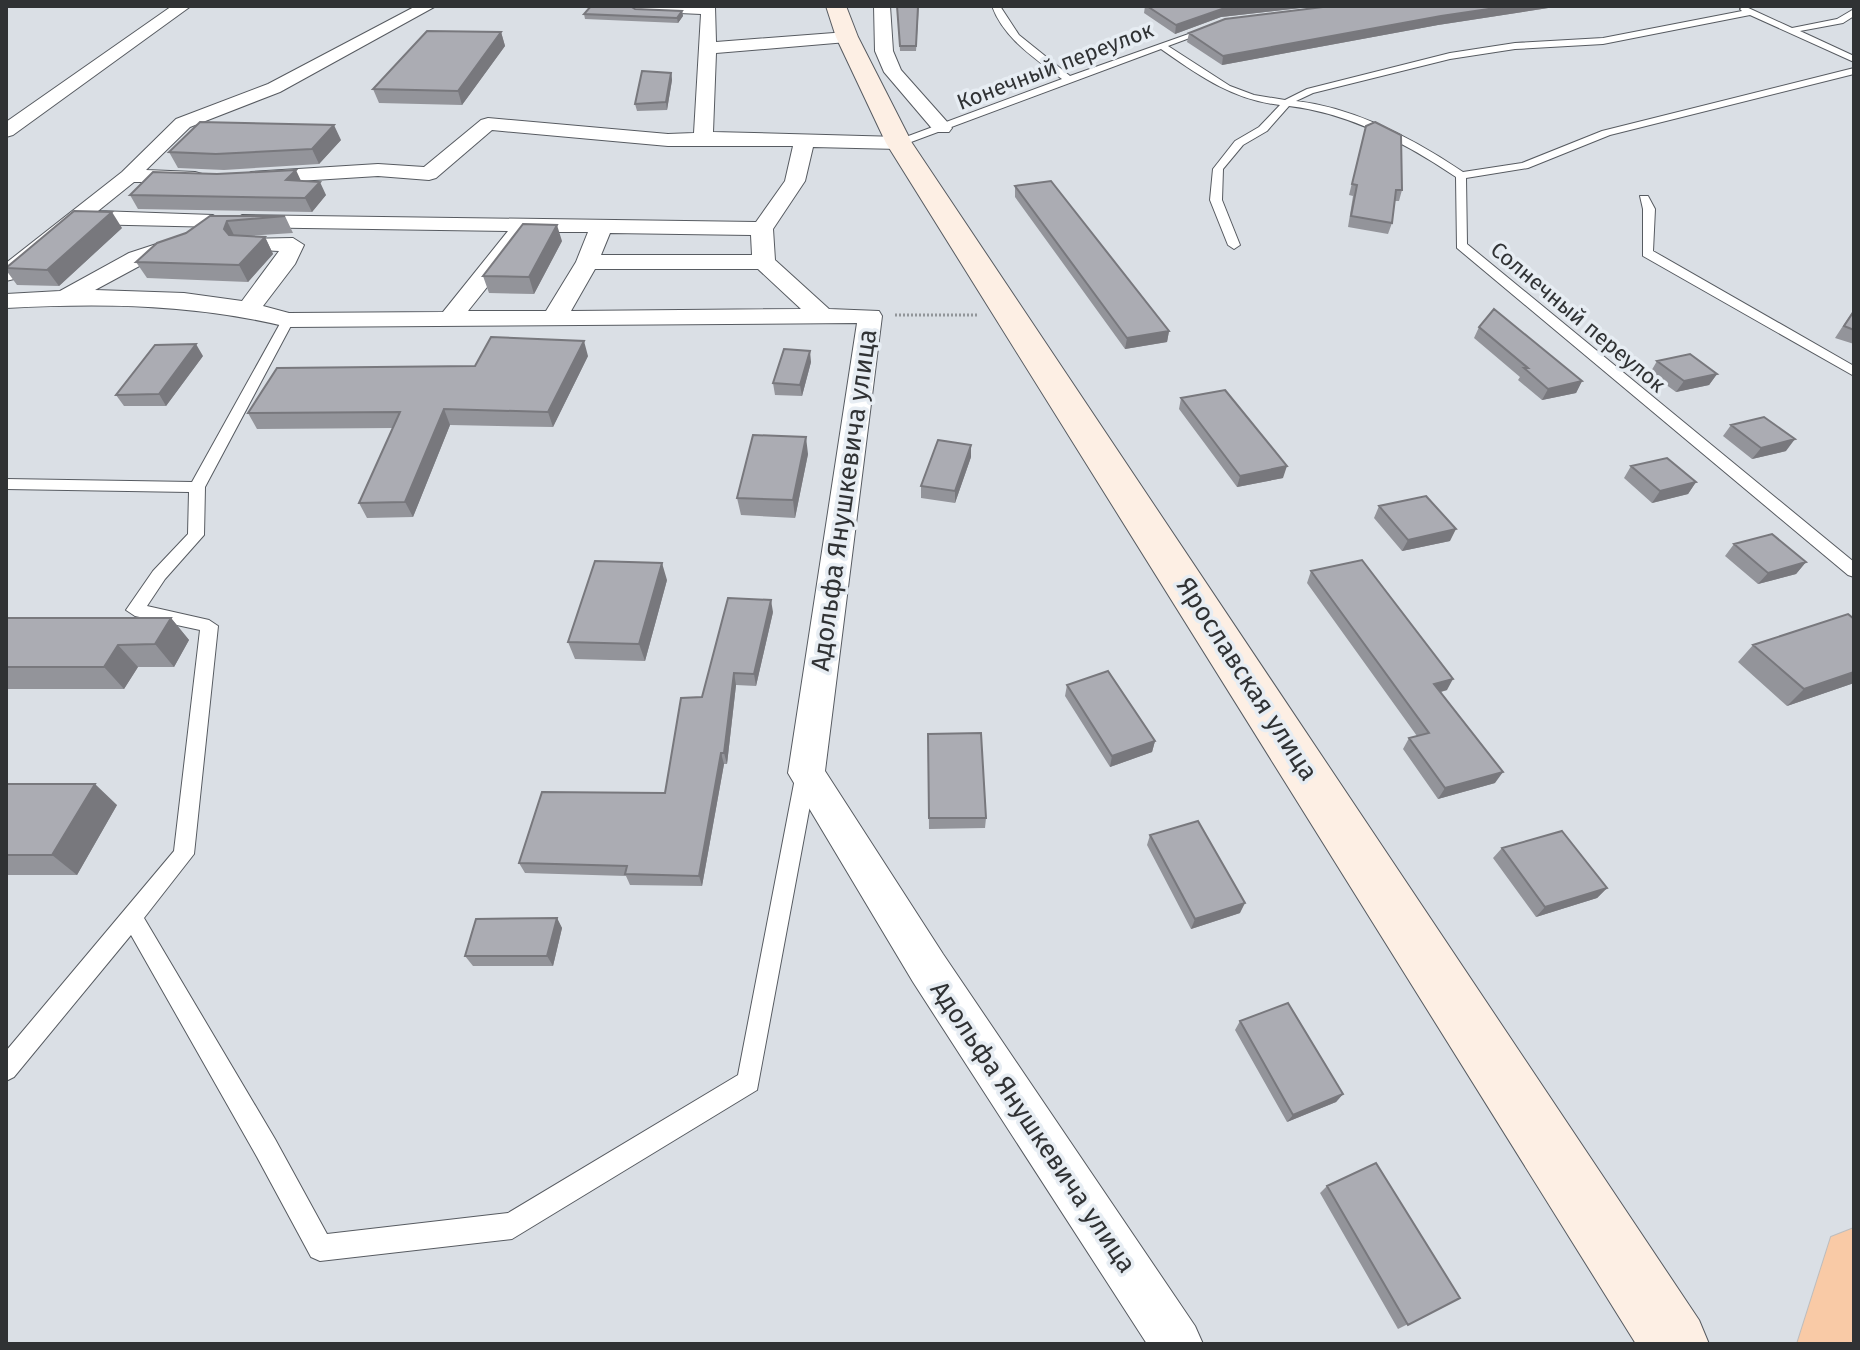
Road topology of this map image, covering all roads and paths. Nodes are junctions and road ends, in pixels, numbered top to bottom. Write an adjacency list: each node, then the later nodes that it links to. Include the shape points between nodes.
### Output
1 (183, 6): 19 (street)
2 (428, 6): 23 (street, via 274,88 183,123)
3 (636, 6): 13 (street, via 709,10)
4 (882, 6): 18 (street, via 884,51 893,72)
5 (996, 6): 16 (lane, via 1017,37)
6 (1737, 6): 7 (lane)
7 (1752, 12): 11 (lane); 17 (lane, via 1603,41 1450,56)
8 (1854, 12): 11 (lane, via 1840,21)
9 (841, 22): 13 (street); 22 (main road, Ярославская улица)
10 (1221, 23): 12 (lane, Конечный переулок)
11 (1793, 30): 14 (lane)
12 (1161, 45): 16 (lane, Конечный переулок); 17 (lane, via 1252,98)
13 (709, 48): 20 (street)
14 (1854, 59)
15 (1854, 71): 24 (lane, via 1606,133 1524,166)
16 (1069, 80): 18 (lane, Конечный переулок)
17 (1289, 101): 24 (lane, via 1336,112); 34 (lane, via 1263,129 1239,143 1218,169 1216,200)
18 (942, 128): 22 (lane, Конечный переулок)
19 (6, 131)
20 (703, 138): 21 (street); 23 (street, via 668,140 488,124 429,174 378,170 216,179)
21 (804, 141): 22 (street); 30 (street, via 795,181)
22 (899, 143): 43 (main road, Ярославская улица)
23 (129, 176): 26 (street)
24 (1461, 176): 50 (lane, Солнечный переулок, via 1461,245)
25 (1644, 198): 47 (lane, via 1649,209 1647,253)
26 (75, 217): 27 (street); 37 (street)
27 (213, 222): 28 (street); 31 (street)
28 (525, 225): 29 (street); 32 (street)
29 (602, 226): 30 (street); 35 (street)
30 (762, 229): 36 (street)
31 (186, 242): 33 (street); 38 (street, via 137,258)
32 (508, 243): 33 (street, via 340,239); 45 (street)
33 (293, 245): 40 (street)
34 (1234, 245)
35 (587, 262): 36 (street); 46 (street)
36 (764, 262): 42 (street)
37 (6, 274)
38 (66, 297): 39 (street, Адольфа Янушкевича улица); 40 (street, Адольфа Янушкевича улица, via 176,299)
39 (6, 301)
40 (249, 308): 44 (street, Адольфа Янушкевича улица)
41 (870, 316): 42 (street, Адольфа Янушкевича улица); 43 (path); 51 (street, Адольфа Янушкевича улица)
42 (823, 317): 46 (street, Адольфа Янушкевича улица)
43 (1013, 317): 56 (main road, Ярославская улица)
44 (288, 320): 45 (street, Адольфа Янушкевича улица); 49 (lane)
45 (449, 320): 46 (street, Адольфа Янушкевича улица)
46 (553, 320)
47 (1854, 372)
48 (6, 484): 49 (lane)
49 (197, 487): 52 (lane, via 196,535 135,610 209,626 184,854)
50 (1854, 571)
51 (806, 773): 52 (lane, via 749,1082 512,1226 320,1248); 55 (street, Адольфа Янушкевича улица)
52 (132, 917): 53 (lane)
53 (6, 1069)
54 (1854, 1260): 57 (highway)
55 (1177, 1344)
56 (1675, 1344)
57 (1831, 1344)

